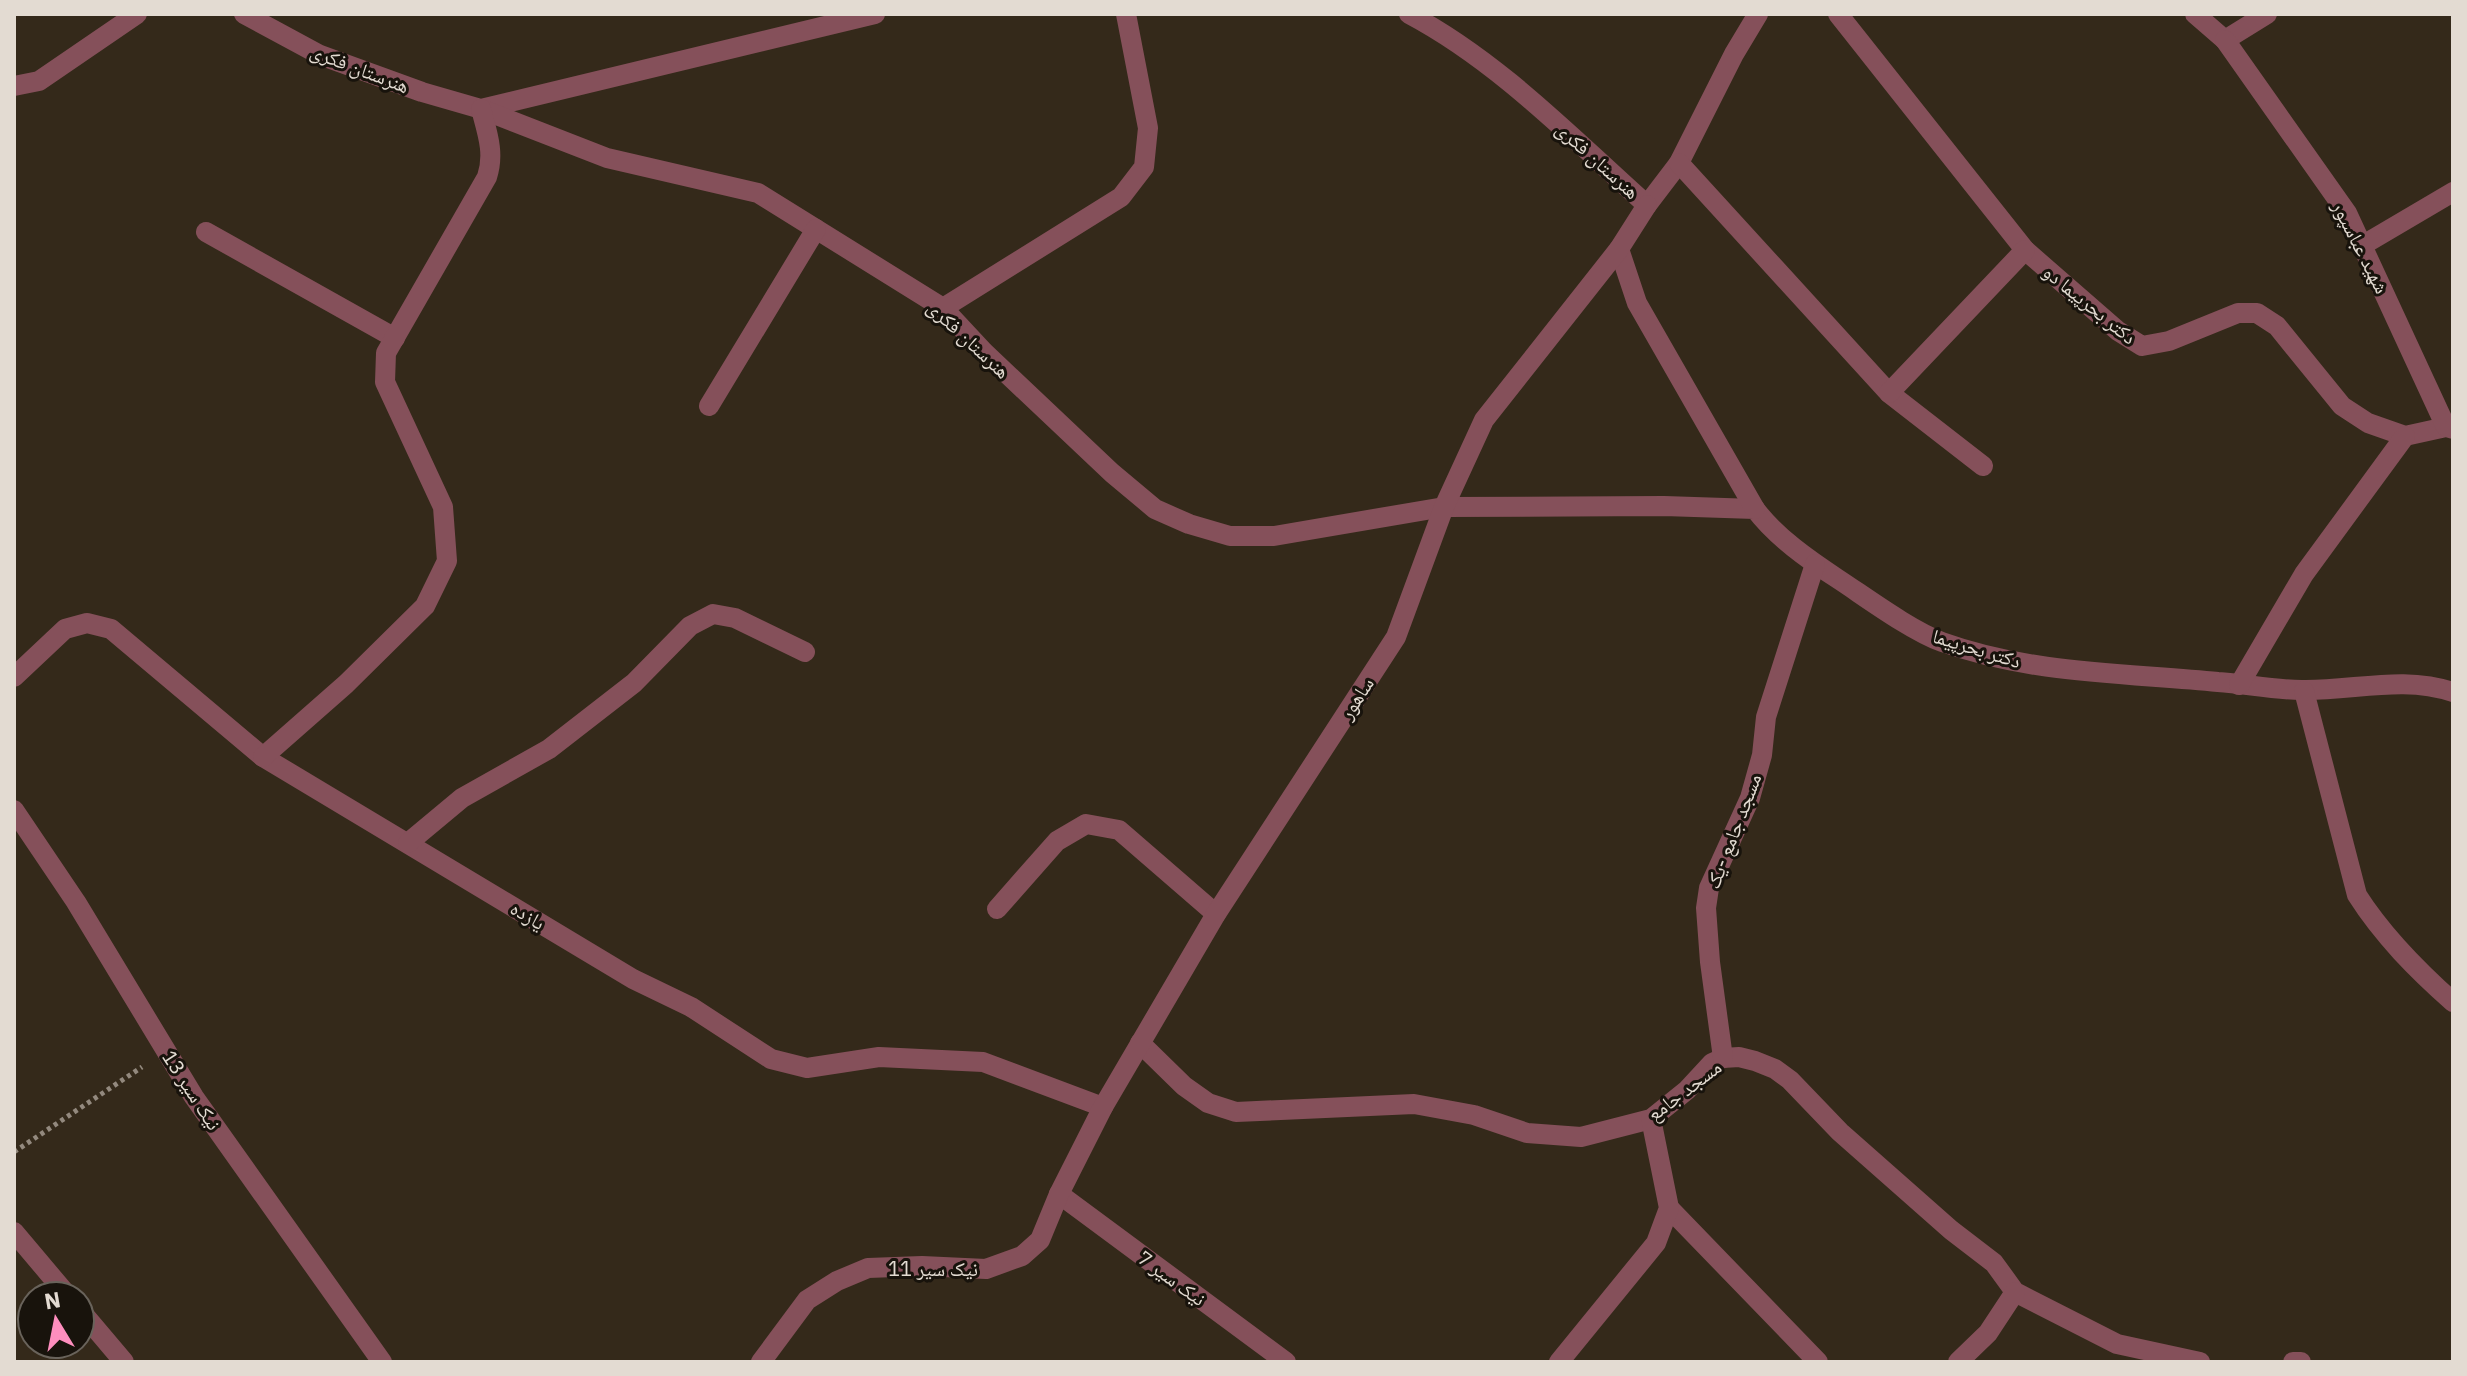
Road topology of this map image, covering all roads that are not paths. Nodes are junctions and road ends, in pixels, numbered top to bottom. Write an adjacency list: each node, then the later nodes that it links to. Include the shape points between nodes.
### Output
1 (137, 14): 11 (street, via 39,81)
2 (244, 14): 12 (street, هنرستان فکری, via 320,55)
3 (875, 14): 12 (street, هنرستان فکری)
4 (1126, 14): 21 (street, via 1148,128 1144,167 1121,197)
5 (1409, 14): 15 (street, هنرستان فکری, via 1498,73)
6 (1758, 14): 13 (street, هنرستان فکری)
7 (1838, 14): 20 (street, دکتر بحرپیما دو)
8 (2195, 14): 10 (street, شهید عباسپور)
9 (2267, 14): 10 (street)
10 (2225, 40): 18 (street, شهید عباسپور, via 2347,213)
11 (14, 86)
12 (481, 109): 16 (street, هنرستان فکری, via 607,158 758,193); 22 (street, via 492,162 487,177)
13 (1679, 163): 15 (street, هنرستان فکری); 23 (street)
14 (2453, 192): 18 (street)
15 (1647, 205): 19 (street, ساهور)
16 (816, 229): 21 (street, هنرستان فکری); 24 (street)
17 (206, 232): 22 (street)
18 (2363, 245): 25 (street, شهید عباسپور)
19 (1619, 249): 28 (street, ساهور, via 1484,420); 29 (street, دکتر بحرپیما, via 1637,303)
20 (2025, 250): 23 (street); 26 (street, دکتر بحرپیما دو, via 2142,346 2169,341 2238,313 2257,313 2277,326 2342,406 2368,423)
21 (943, 308): 28 (street, هنرستان فکری, via 1112,473 1155,509 1189,524 1230,536 1274,536)
22 (395, 338): 36 (street, via 386,353 385,382 443,507 447,561 425,606)
23 (1889, 393): 27 (street)
24 (709, 406)
25 (2450, 428): 26 (street)
26 (2405, 436): 33 (street, via 2304,574)
27 (1983, 466)
28 (1444, 507): 29 (street); 40 (street, ساهور, via 1396,637)
29 (1755, 509): 30 (street, دکتر بحرپیما)
30 (1815, 564): 33 (street, دکتر بحرپیما, via 1941,641 2025,663); 43 (street, مسجد جامع -یک, via 1766,717 1750,798 1709,888 1706,908)
31 (805, 652): 38 (street, via 735,618 713,614 690,626 634,683 549,749 462,798)
32 (14, 677): 36 (street, یازده, via 65,629 87,623 111,629)
33 (2239, 685): 34 (street, دکتر بحرپیما)
34 (2304, 691): 35 (street, دکتر بحرپیما, via 2402,683); 41 (street, via 2357,895 2420,973)
35 (2453, 692)
36 (263, 757): 38 (street, یازده)
37 (14, 810): 53 (street, نیک سیر 13, via 194,1097)
38 (408, 843): 44 (street, یازده, via 771,1059 807,1068 879,1057 983,1062)
39 (997, 909): 40 (street, via 1057,841 1086,824 1119,830)
40 (1216, 914): 42 (street, ساهور)
41 (2453, 1002)
42 (1140, 1043): 44 (street, ساهور); 45 (street, مسجد جامع, via 1184,1086 1208,1103 1236,1112 1414,1104 1474,1115 1527,1133 1581,1137)
43 (1723, 1058): 45 (street, مسجد جامع); 50 (street, مسجد جامع, via 1755,1061 1790,1080 1840,1132 1994,1263)
44 (1103, 1107): 46 (street, ساهور)
45 (1651, 1119): 47 (street)
46 (1059, 1194): 54 (street, نیک سیر 11, via 1040,1240 1022,1256 986,1269 868,1268 807,1300); 55 (street, نیک سیر 7)
47 (1669, 1208): 56 (street, via 1656,1243); 57 (street)
48 (14, 1232): 49 (street)
49 (54, 1280)
50 (2015, 1292): 58 (street, via 1988,1333); 59 (street, مسجد جامع, via 2117,1344)
51 (96, 1329): 52 (street)
52 (124, 1362)
53 (382, 1362)
54 (761, 1362)
55 (1286, 1362)
56 (1559, 1362)
57 (1818, 1362)
58 (1958, 1362)
59 (2200, 1362)
60 (2293, 1362): 61 (street)
61 (2300, 1362)

